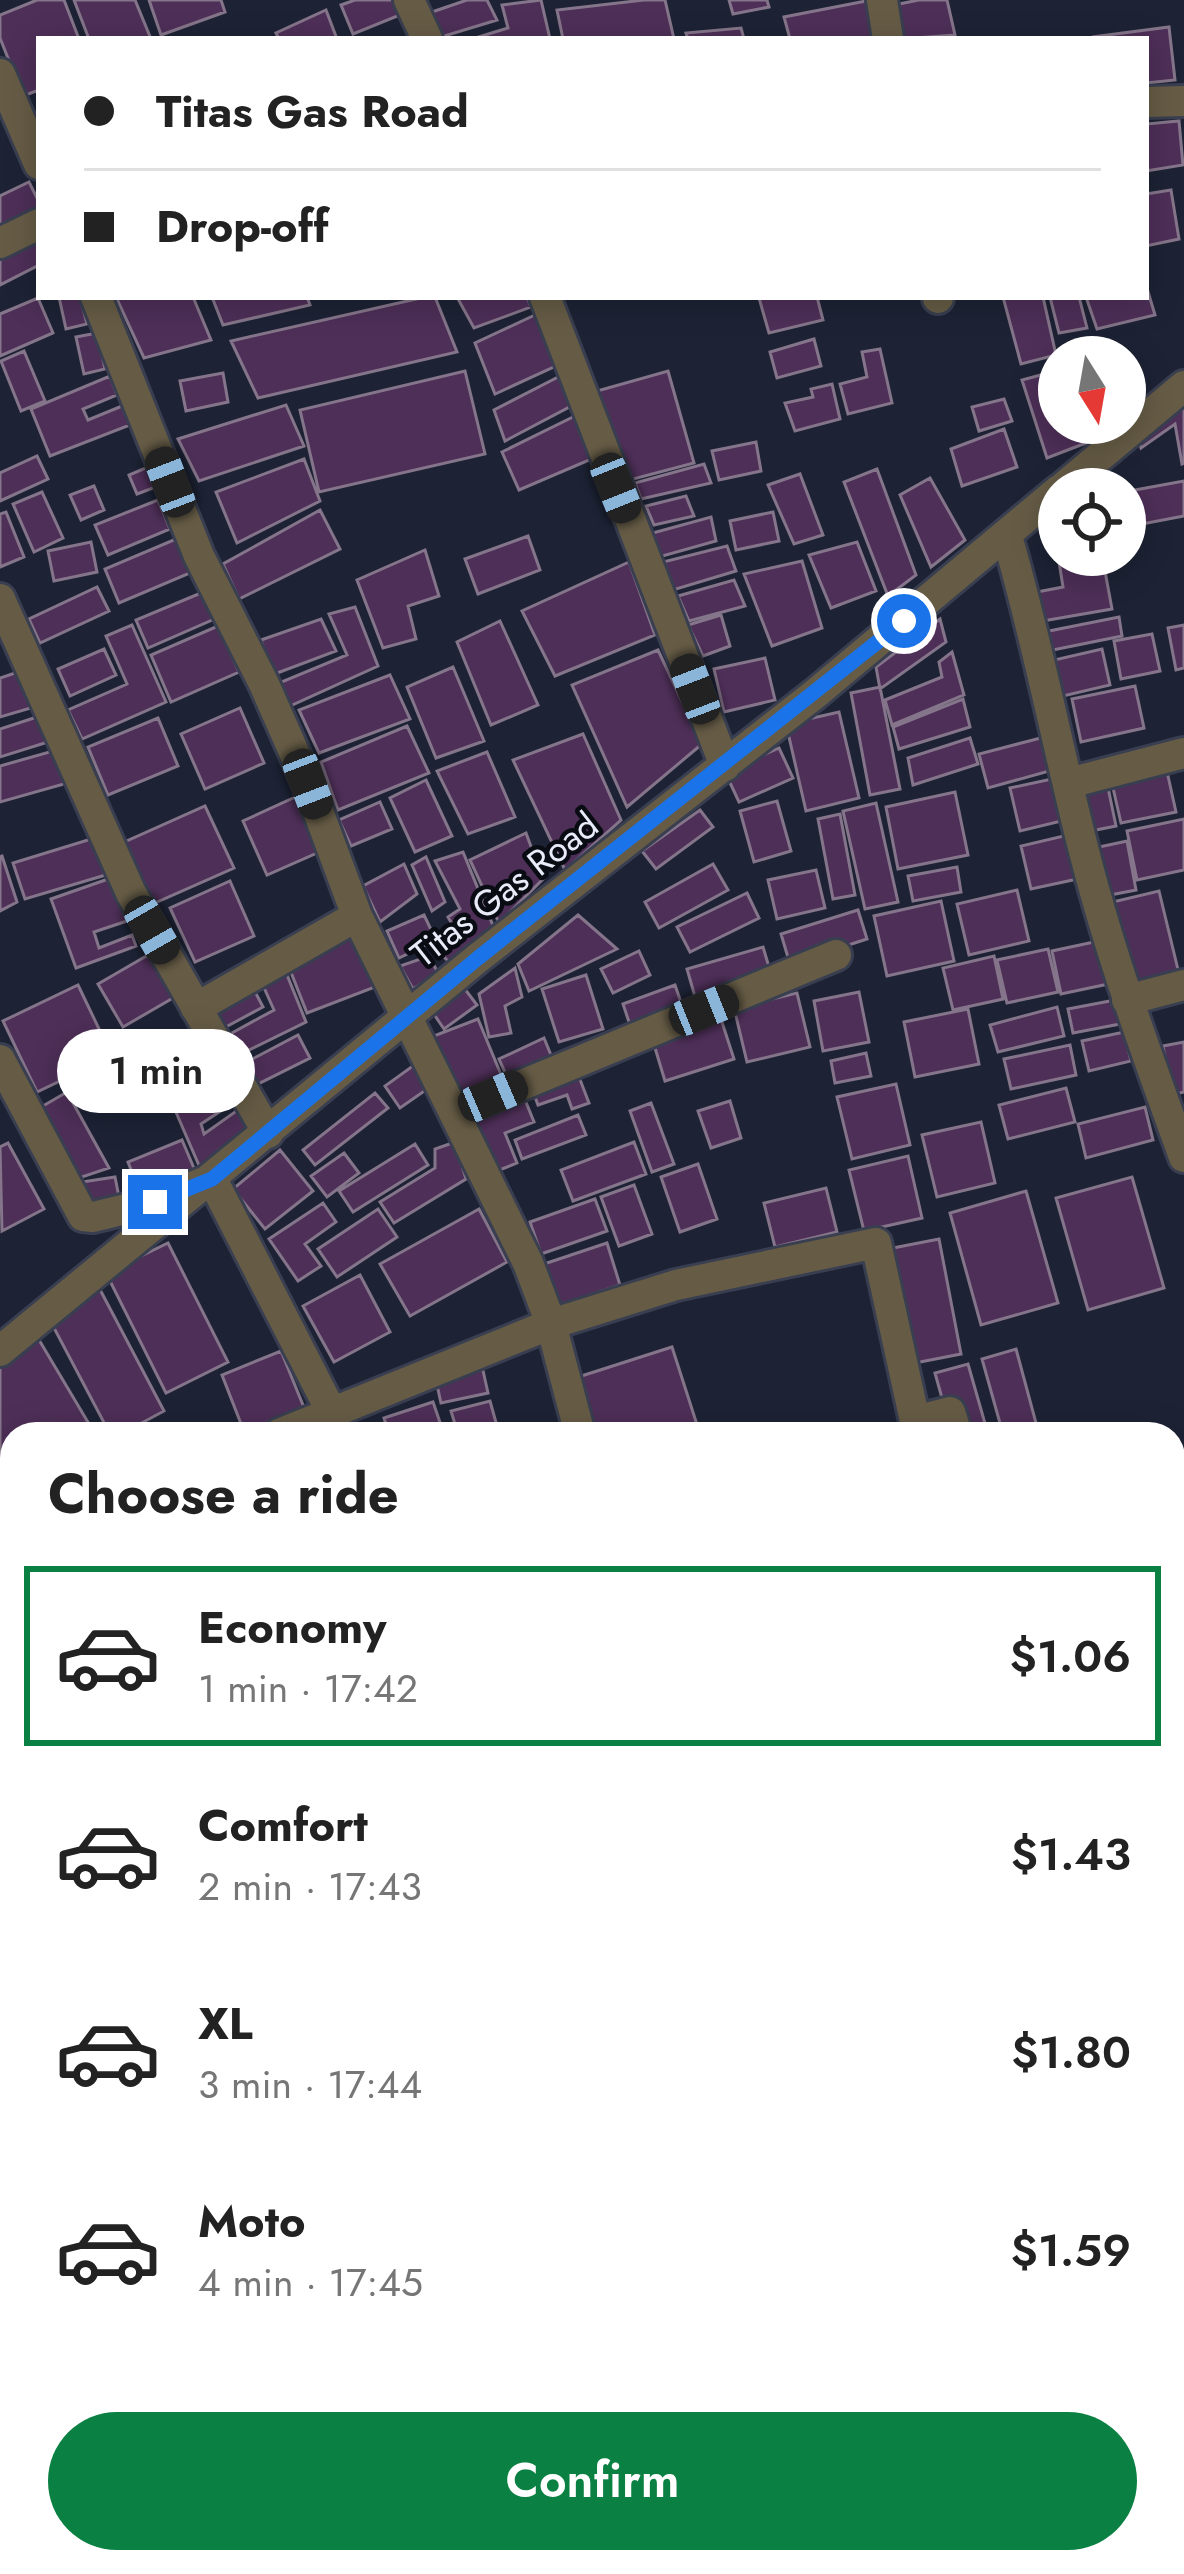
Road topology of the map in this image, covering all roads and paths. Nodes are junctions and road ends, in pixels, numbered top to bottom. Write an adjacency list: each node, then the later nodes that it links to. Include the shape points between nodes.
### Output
1 (409, 0): 3 (street)
2 (882, 0): 4 (street)
3 (426, 36)
4 (888, 36)
5 (0, 74): 8 (street)
6 (1184, 101): 7 (street)
7 (1149, 102)
8 (36, 157)
9 (36, 225): 10 (street)
10 (0, 243)
11 (97, 300): 21 (street)
12 (546, 300): 19 (street)
13 (1184, 386): 14 (street, Titas Gas Road)
14 (1086, 468)
15 (1038, 509): 16 (street, Titas Gas Road)
16 (1007, 536): 19 (street, Titas Gas Road); 20 (street)
17 (0, 599): 25 (street, via 131,893)
18 (1184, 753): 20 (street)
19 (725, 766): 26 (street, Titas Gas Road)
20 (1069, 783): 24 (street)
21 (357, 916): 25 (street); 26 (street)
22 (836, 955): 28 (street)
23 (1184, 985): 24 (street)
24 (1126, 1000): 30 (street)
25 (196, 1008): 29 (street)
26 (405, 1017): 28 (street); 29 (street, Titas Gas Road)
27 (0, 1060): 31 (street, via 83,1216 155,1202)
28 (454, 1113): 32 (street)
29 (268, 1133): 31 (street, Titas Gas Road)
30 (1184, 1156)
31 (212, 1179): 33 (street, Titas Gas Road); 34 (street)
32 (550, 1324): 34 (street); 36 (street); 37 (street, via 676,1286 876,1243 915,1421 950,1412)
33 (0, 1351)
34 (331, 1411): 35 (street)
35 (307, 1422)
36 (577, 1422)
37 (953, 1422)

